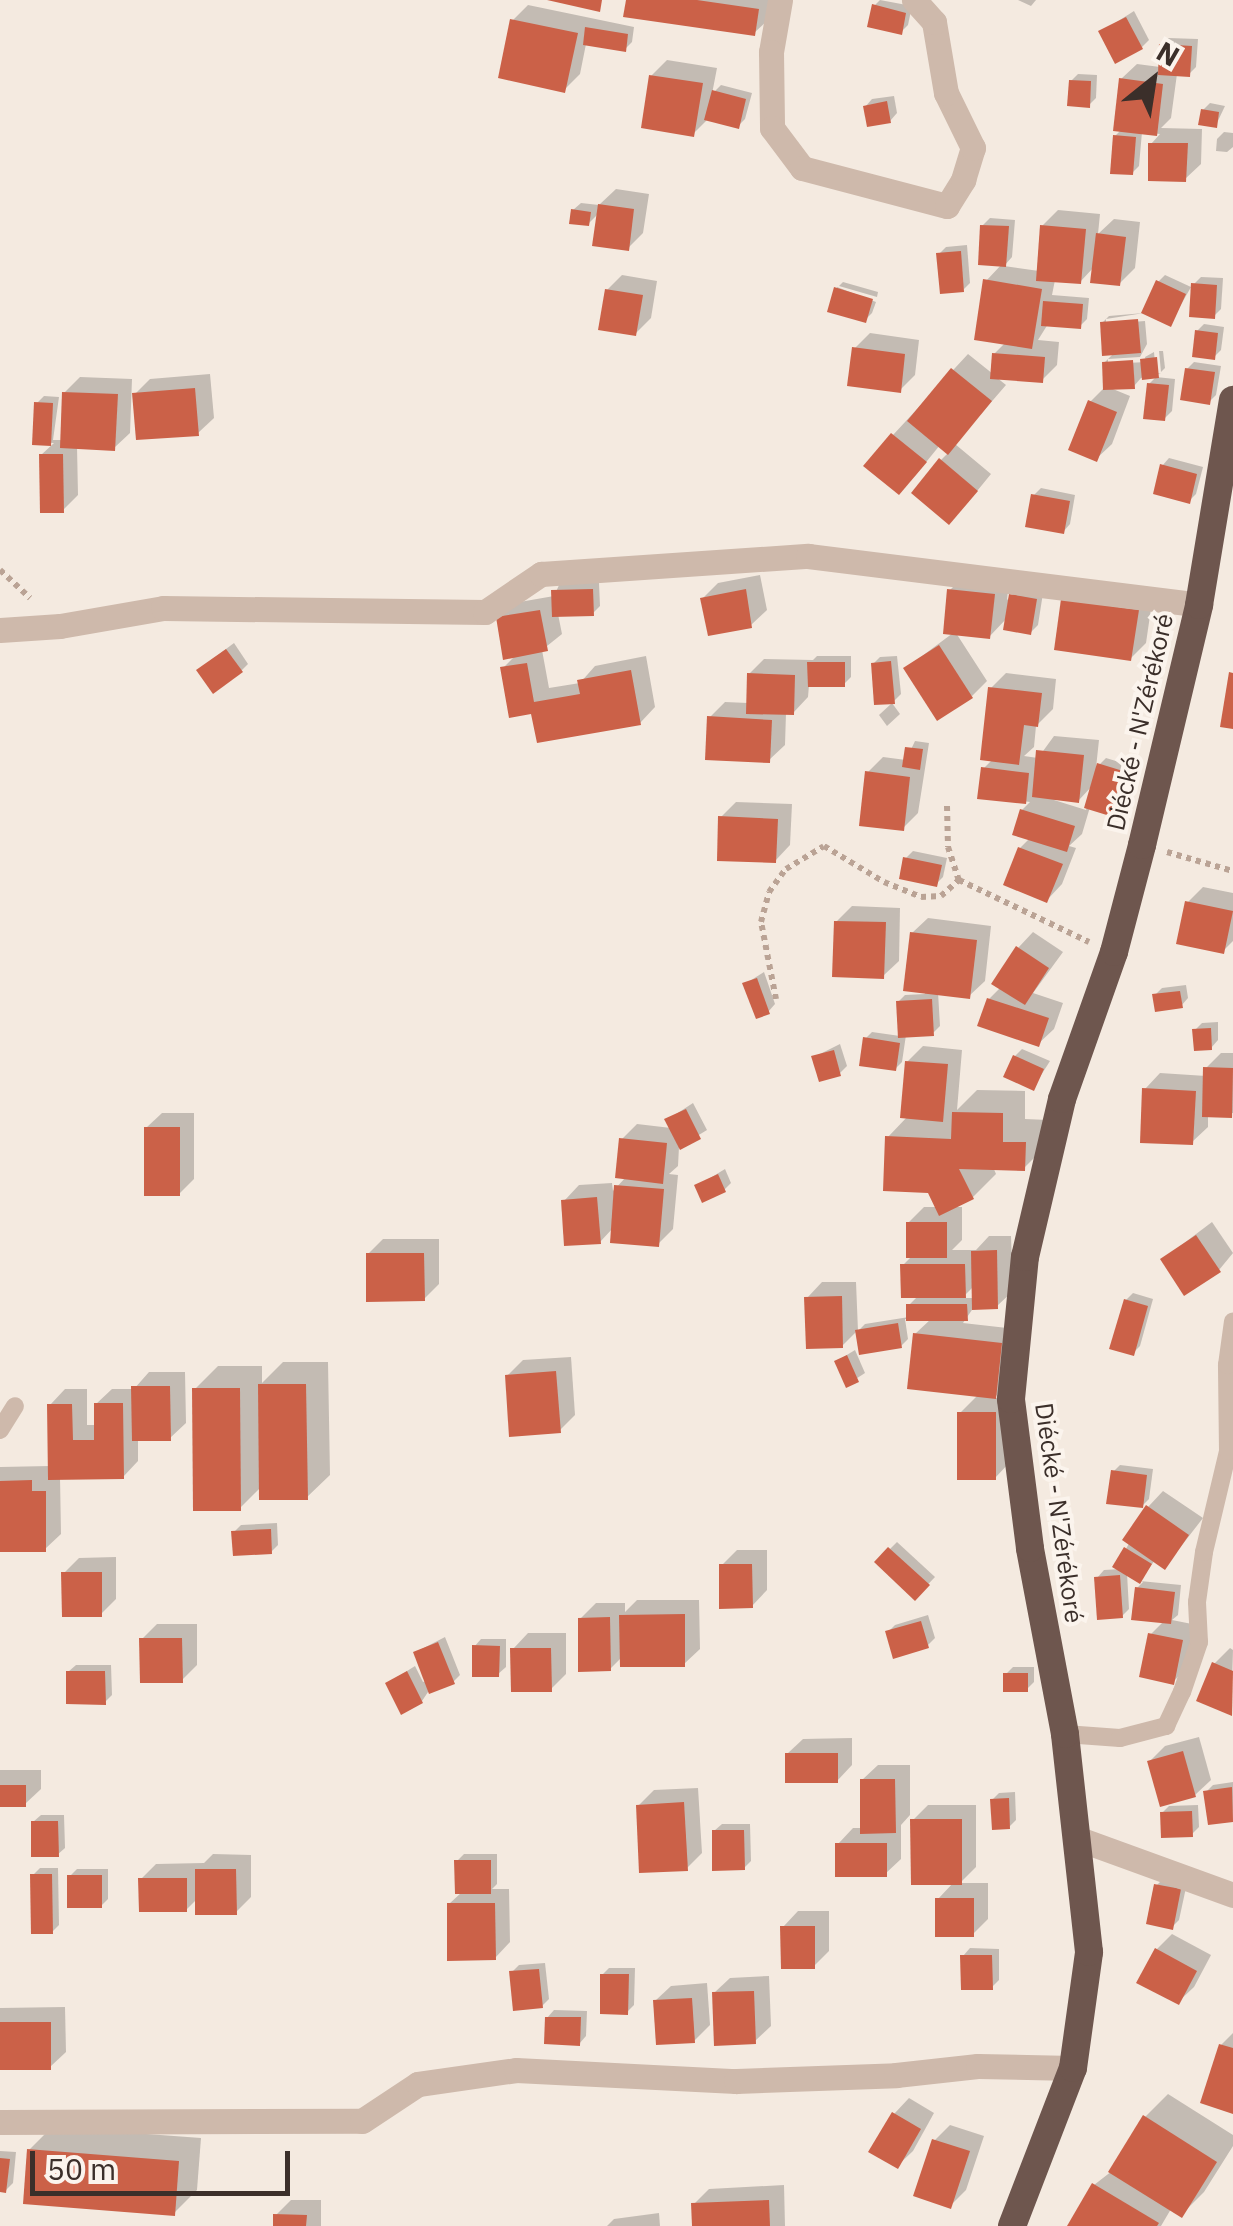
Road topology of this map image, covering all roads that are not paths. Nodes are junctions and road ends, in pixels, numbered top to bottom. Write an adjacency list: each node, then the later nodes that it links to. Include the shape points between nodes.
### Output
1 (780, 0): 2 (street, via 771,52 772,128 802,168 948,206 972,148 946,94 934,22)
2 (914, 0)
3 (1233, 400): 4 (highway, Diécké - N'Zérékoré)
4 (1198, 606): 5 (street, via 808,556 541,574 485,612 163,608); 9 (highway, Diécké - N'Zérékoré, via 1114,952 1062,1099 1025,1257 1011,1398)
5 (0, 630)
6 (1233, 1321): 9 (lane, via 1228,1451 1204,1552 1199,1642 1182,1692 1166,1726 1120,1738)
7 (15, 1406): 8 (lane)
8 (0, 1430)
9 (1064, 1734): 10 (highway, Diécké - N'Zérékoré)
10 (1079, 1839): 11 (street); 12 (highway, Diécké - N'Zérékoré, via 1090,1952)
11 (1233, 1895)
12 (1072, 2068): 13 (street, via 978,2066 736,2081 516,2070 418,2084 362,2121); 14 (highway, Diécké - N'Zérékoré)
13 (0, 2122)
14 (1012, 2226)

